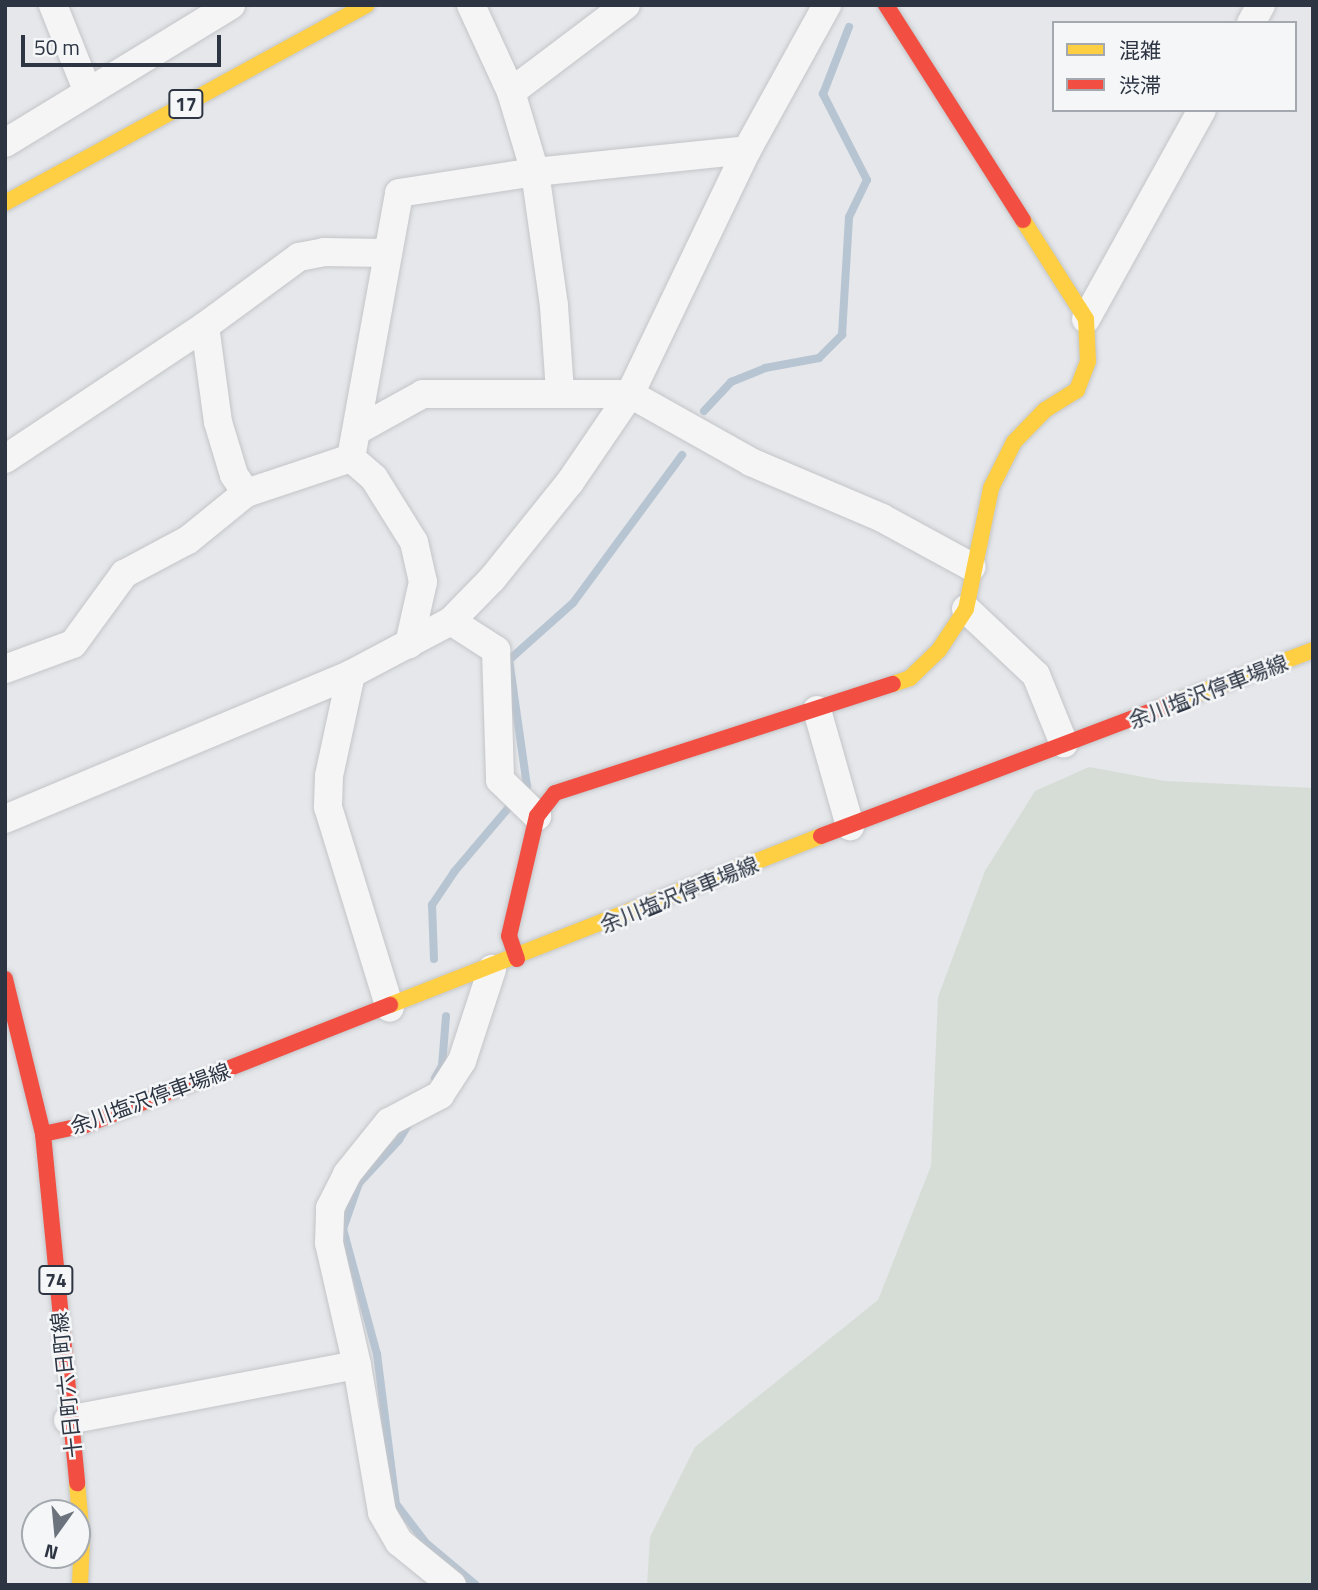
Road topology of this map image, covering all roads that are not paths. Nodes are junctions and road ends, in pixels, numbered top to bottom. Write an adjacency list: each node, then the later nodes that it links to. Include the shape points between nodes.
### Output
1 (53, 5): 10 (street)
2 (232, 5): 10 (street)
3 (366, 5): 16 (main road, 17)
4 (471, 5): 11 (street)
5 (626, 5): 11 (street)
6 (827, 5): 14 (street)
7 (886, 5): 18 (main road)
8 (1261, 5): 9 (street)
9 (1252, 21)
10 (87, 90): 13 (street)
11 (512, 92): 15 (street)
12 (1201, 112): 18 (street)
13 (5, 143)
14 (747, 150): 15 (street); 21 (street)
15 (535, 173): 17 (street, via 399,193); 20 (street, via 554,306)
16 (5, 203)
17 (385, 253): 19 (street, via 324,252 299,257); 22 (street)
18 (1086, 319): 26 (main road, via 1088,361 1077,390 1045,410 1014,442 991,488)
19 (205, 326): 24 (street); 25 (street, via 218,422 234,475)
20 (560, 392): 21 (street); 22 (street, via 423,394)
21 (630, 394): 26 (street, via 751,462 882,518); 28 (street, via 570,482 492,579)
22 (358, 430): 23 (street)
23 (351, 458): 25 (street); 29 (street, via 374,478 414,542 423,582)
24 (5, 459)
25 (246, 493): 31 (street, via 188,540 124,573 73,644)
26 (972, 567): 27 (main road)
27 (966, 610): 33 (main road, via 939,650 910,678); 34 (street, via 1036,676)
28 (451, 621): 29 (street); 35 (street, via 496,650 500,780)
29 (408, 644): 32 (street)
30 (1313, 650): 34 (main road, 余川塩沢停車場線)
31 (5, 669)
32 (351, 674): 36 (street); 40 (street, via 329,776 328,807)
33 (817, 710): 35 (main road, via 555,793); 37 (street)
34 (1064, 744): 37 (main road, 余川塩沢停車場線)
35 (537, 816): 38 (main road)
36 (5, 819)
37 (850, 826): 38 (main road, 余川塩沢停車場線)
38 (504, 964): 40 (main road, 余川塩沢停車場線); 42 (street, via 462,1061 440,1095 389,1122 347,1174 330,1208 329,1243)
39 (5, 979): 41 (main road, 十日町六日町線 / 74)
40 (390, 1008): 41 (main road, 余川塩沢停車場線, via 85,1125)
41 (43, 1134): 43 (main road, 十日町六日町線 / 74)
42 (357, 1365): 43 (street); 45 (street, via 382,1512 399,1542)
43 (68, 1420): 44 (main road, 十日町六日町線 / 74, via 82,1537)
44 (80, 1585)
45 (452, 1585)

